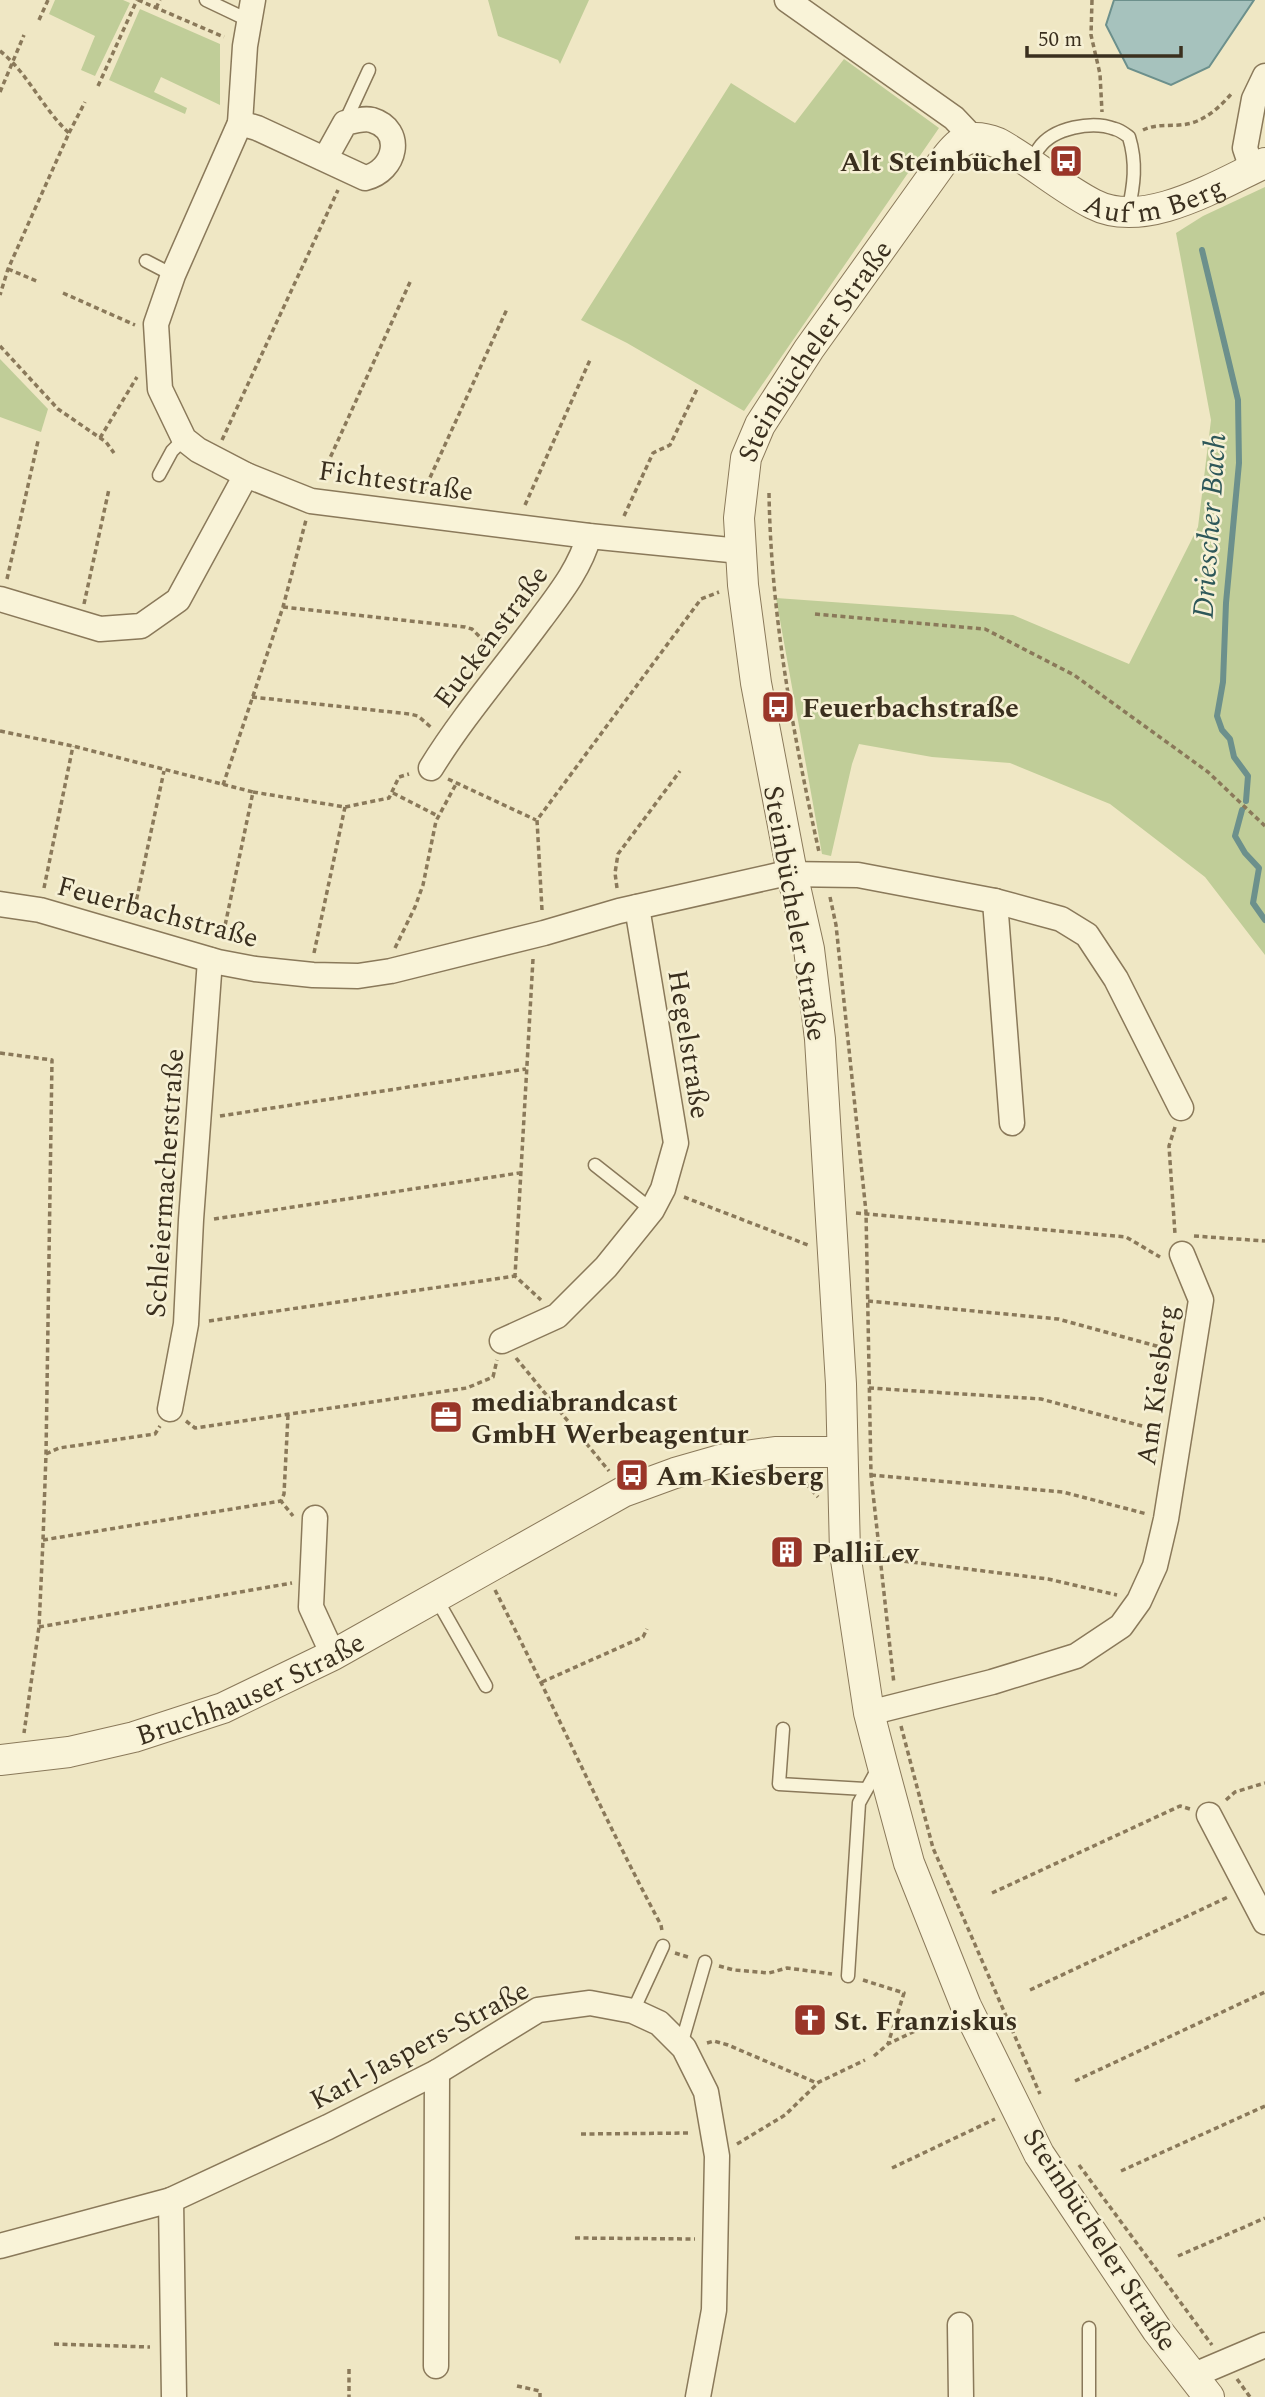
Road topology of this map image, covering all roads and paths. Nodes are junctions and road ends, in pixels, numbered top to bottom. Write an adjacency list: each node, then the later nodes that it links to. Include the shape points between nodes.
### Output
1 (48, 0): 9 (path)
2 (138, 0): 7 (path); 16 (path)
3 (160, 0): 7 (path)
4 (206, 0): 8 (lane)
5 (786, 0): 24 (street, via 933,102)
6 (1092, 0): 22 (path, via 1091,35 1100,74)
7 (156, 8): 11 (path)
8 (251, 10): 11 (street)
9 (39, 20)
10 (24, 35): 13 (path)
11 (245, 46): 20 (street)
12 (0, 51): 13 (path)
13 (12, 61): 17 (path); 23 (path)
14 (369, 70): 21 (lane)
15 (1265, 76): 28 (street, via 1254,99 1245,148)
16 (98, 86)
17 (0, 92)
18 (1233, 92): 25 (path, via 1217,109 1189,124 1150,127)
19 (85, 102): 23 (path)
20 (240, 123): 26 (street); 33 (street)
21 (345, 123): 26 (street); 29 (street, via 371,120 383,126 394,146 389,164 375,176 365,178)
22 (1102, 126): 25 (lane); 27 (lane, via 1059,132 1040,146)
23 (69, 133): 32 (path)
24 (972, 137): 27 (street, Auf'm Berg, via 999,143); 58 (street, Steinbücheler Straße, via 942,163 760,425 746,458)
25 (1129, 137): 30 (lane, via 1134,184)
26 (325, 159): 29 (street)
27 (1031, 164): 30 (street, Auf'm Berg, via 1096,206)
28 (1259, 166): 30 (street, Auf'm Berg, via 1174,204)
29 (347, 170): 48 (path)
30 (1128, 212)
31 (146, 261): 33 (lane)
32 (8, 269): 35 (path); 37 (path)
33 (173, 275): 39 (street)
34 (411, 280): 53 (path)
35 (39, 282)
36 (63, 293): 39 (path, via 138,326)
37 (0, 295)
38 (507, 309): 54 (path)
39 (156, 324): 41 (street)
40 (0, 346): 44 (path, via 58,409)
41 (156, 350): 44 (path); 45 (street, via 160,389)
42 (590, 360): 55 (path)
43 (698, 387): 57 (path, via 670,445 653,453)
44 (100, 438): 47 (path)
45 (184, 439): 48 (street, Fichtestraße); 49 (lane, via 172,450)
46 (38, 440): 60 (path)
47 (114, 453)
48 (214, 458): 50 (street, Fichtestraße)
49 (159, 475)
50 (246, 475): 53 (street, Fichtestraße); 63 (street, via 178,600 141,626 100,629)
51 (768, 486): 81 (path, via 775,602 793,732)
52 (109, 489): 63 (path)
53 (311, 501): 54 (street, Fichtestraße); 61 (path)
54 (413, 514): 55 (street, Fichtestraße)
55 (515, 526): 56 (street, Fichtestraße)
56 (589, 536): 57 (street, Fichtestraße); 69 (street, Euckenstraße, via 571,577)
57 (616, 538): 58 (street, Fichtestraße)
58 (740, 551): 59 (street, Steinbücheler Straße)
59 (743, 585): 78 (path, via 701,599); 80 (street, Steinbücheler Straße)
60 (1, 600): 63 (street)
61 (283, 607): 64 (path, via 465,627); 65 (path)
62 (816, 614): 79 (path, via 985,629 1074,674 1208,772)
63 (80, 623)
64 (490, 647)
65 (251, 697): 66 (path, via 410,713); 73 (path)
66 (429, 725)
67 (0, 731): 68 (path)
68 (74, 746): 70 (path); 86 (path)
69 (431, 768): 72 (path); 75 (path, via 399,777)
70 (164, 771): 73 (path); 84 (path)
71 (680, 771): 85 (path, via 618,854 615,873)
72 (456, 784): 77 (path); 78 (path)
73 (223, 785): 74 (path)
74 (253, 792): 76 (path); 89 (path)
75 (393, 793): 76 (path, via 389,798); 77 (path)
76 (345, 807): 87 (path)
77 (438, 816): 91 (path, via 423,886 394,950)
78 (537, 820): 88 (path)
79 (1265, 826)
80 (792, 873): 81 (street, Feuerbachstraße); 85 (street, Feuerbachstraße); 101 (street, Steinbücheler Straße, via 820,1039)
81 (824, 874): 82 (street, Feuerbachstraße, via 858,875); 100 (path, via 836,925)
82 (995, 901): 94 (street, Feuerbachstraße, via 1061,919 1087,935 1116,979); 96 (street)
83 (0, 904): 86 (street, Feuerbachstraße)
84 (135, 909)
85 (628, 909): 88 (street, Feuerbachstraße); 99 (street, Hegelstraße, via 676,1143)
86 (40, 910): 90 (street, Feuerbachstraße)
87 (317, 933)
88 (539, 934): 91 (street, Feuerbachstraße); 93 (path)
89 (223, 935)
90 (210, 960): 91 (street, Feuerbachstraße, via 313,975); 95 (street, Schleiermacherstraße)
91 (391, 971)
92 (0, 1053): 117 (path, via 52,1060)
93 (526, 1069): 95 (path); 98 (path)
94 (1181, 1108): 104 (path, via 1169,1146)
95 (198, 1117): 102 (street, Schleiermacherstraße)
96 (1012, 1123)
97 (595, 1165): 99 (lane)
98 (519, 1173): 102 (path); 106 (path)
99 (658, 1199): 105 (path); 109 (street, Hegelstraße, via 606,1267)
100 (866, 1212): 101 (path); 104 (path, via 1126,1237 1175,1266); 108 (path)
101 (830, 1213): 107 (street, Steinbücheler Straße)
102 (191, 1220): 110 (street, Schleiermacherstraße)
103 (1265, 1241): 104 (path)
104 (1179, 1244): 112 (street, Am Kiesberg, via 1201,1300)
105 (806, 1245)
106 (515, 1276): 109 (path); 110 (path)
107 (835, 1299): 108 (path); 113 (street, Steinbücheler Straße)
108 (868, 1301): 112 (path, via 1058,1319); 113 (path)
109 (557, 1316): 111 (street, Hegelstraße)
110 (186, 1324): 114 (street, Schleiermacherstraße)
111 (502, 1341): 115 (path, via 493,1377 467,1388); 119 (path)
112 (1193, 1356): 116 (street, Am Kiesberg)
113 (855, 1386): 116 (path, via 1041,1399); 118 (street, Steinbücheler Straße); 118 (path)
114 (170, 1409): 115 (path, via 195,1428); 117 (path, via 155,1434 59,1448)
115 (288, 1415): 120 (path)
116 (1180, 1436): 122 (street, Am Kiesberg)
117 (46, 1454): 123 (path)
118 (852, 1466): 119 (street, Bruchhauser Straße, via 775,1452 724,1460); 122 (path, via 1063,1492); 124 (path); 134 (street, Steinbücheler Straße, via 845,1553)
119 (623, 1492): 125 (street, Bruchhauser Straße)
120 (281, 1501): 121 (path, via 293,1516); 123 (path)
121 (314, 1518): 126 (street)
122 (1166, 1520): 128 (street, Am Kiesberg, via 1155,1566)
123 (43, 1540): 129 (path)
124 (879, 1558): 128 (path, via 1048,1579); 134 (path)
125 (484, 1569): 127 (street, Bruchhauser Straße); 132 (path)
126 (311, 1580): 129 (path); 131 (street, via 311,1608)
127 (436, 1598): 131 (street, Bruchhauser Straße); 133 (lane)
128 (1139, 1601): 134 (street, Am Kiesberg, via 1121,1626 1076,1656)
129 (39, 1627): 136 (path)
130 (648, 1629): 132 (path, via 643,1637)
131 (332, 1655): 136 (street, Bruchhauser Straße, via 223,1708 134,1737)
132 (542, 1682): 144 (path, via 619,1847 661,1924)
133 (486, 1686)
134 (883, 1710): 137 (street, Steinbücheler Straße); 159 (path)
135 (783, 1729): 139 (lane, via 779,1784)
136 (10, 1760)
137 (882, 1763): 139 (lane); 149 (street, Steinbücheler Straße, via 909,1863)
138 (1265, 1783): 140 (path, via 1235,1792)
139 (865, 1789): 146 (lane, via 859,1802)
140 (1209, 1815): 141 (street); 142 (path, via 1180,1806)
141 (1247, 1888): 143 (street); 147 (path)
142 (992, 1893)
143 (1265, 1922)
144 (663, 1946): 145 (path); 150 (lane)
145 (705, 1962): 146 (path, via 734,1970 769,1973 787,1968); 153 (lane)
146 (848, 1976): 152 (path, via 904,1993)
147 (1030, 1990)
148 (1265, 1992): 157 (path)
149 (966, 2006): 152 (path); 159 (street, Steinbücheler Straße)
150 (633, 2011): 153 (street, Karl-Jaspers-Straße, via 659,2023); 156 (street, Karl-Jaspers-Straße, via 590,2003 538,2010)
151 (714, 2041): 158 (path)
152 (888, 2044): 154 (path)
153 (681, 2045): 162 (street, Karl-Jaspers-Straße, via 706,2092)
154 (874, 2056)
155 (865, 2060): 158 (path)
156 (437, 2073): 166 (street, Karl-Jaspers-Straße); 178 (street)
157 (1075, 2081)
158 (817, 2083): 162 (path, via 785,2115)
159 (1029, 2104): 164 (path); 181 (street, Steinbücheler Straße, via 1039,2154)
160 (1265, 2106): 165 (path)
161 (581, 2134): 162 (path)
162 (715, 2144): 169 (street, Karl-Jaspers-Straße)
163 (1074, 2158): 177 (path)
164 (892, 2168)
165 (1121, 2171)
166 (171, 2200): 170 (street, Karl-Jaspers-Straße); 176 (street)
167 (1265, 2218): 171 (path)
168 (575, 2238): 169 (path)
169 (715, 2239): 185 (street, Karl-Jaspers-Straße, via 713,2310)
170 (0, 2246)
171 (1178, 2256)
172 (960, 2325): 186 (street)
173 (1089, 2328): 187 (lane)
174 (54, 2344): 176 (path)
175 (1265, 2345): 177 (street)
176 (174, 2348): 182 (street)
177 (1224, 2362): 181 (street); 188 (path)
178 (436, 2366)
179 (349, 2370): 183 (path)
180 (517, 2386): 184 (path, via 540,2391)
181 (1200, 2386)
182 (174, 2397)
183 (349, 2397)
184 (540, 2397)
185 (698, 2397)
186 (961, 2397)
187 (1089, 2397)
188 (1250, 2397)

